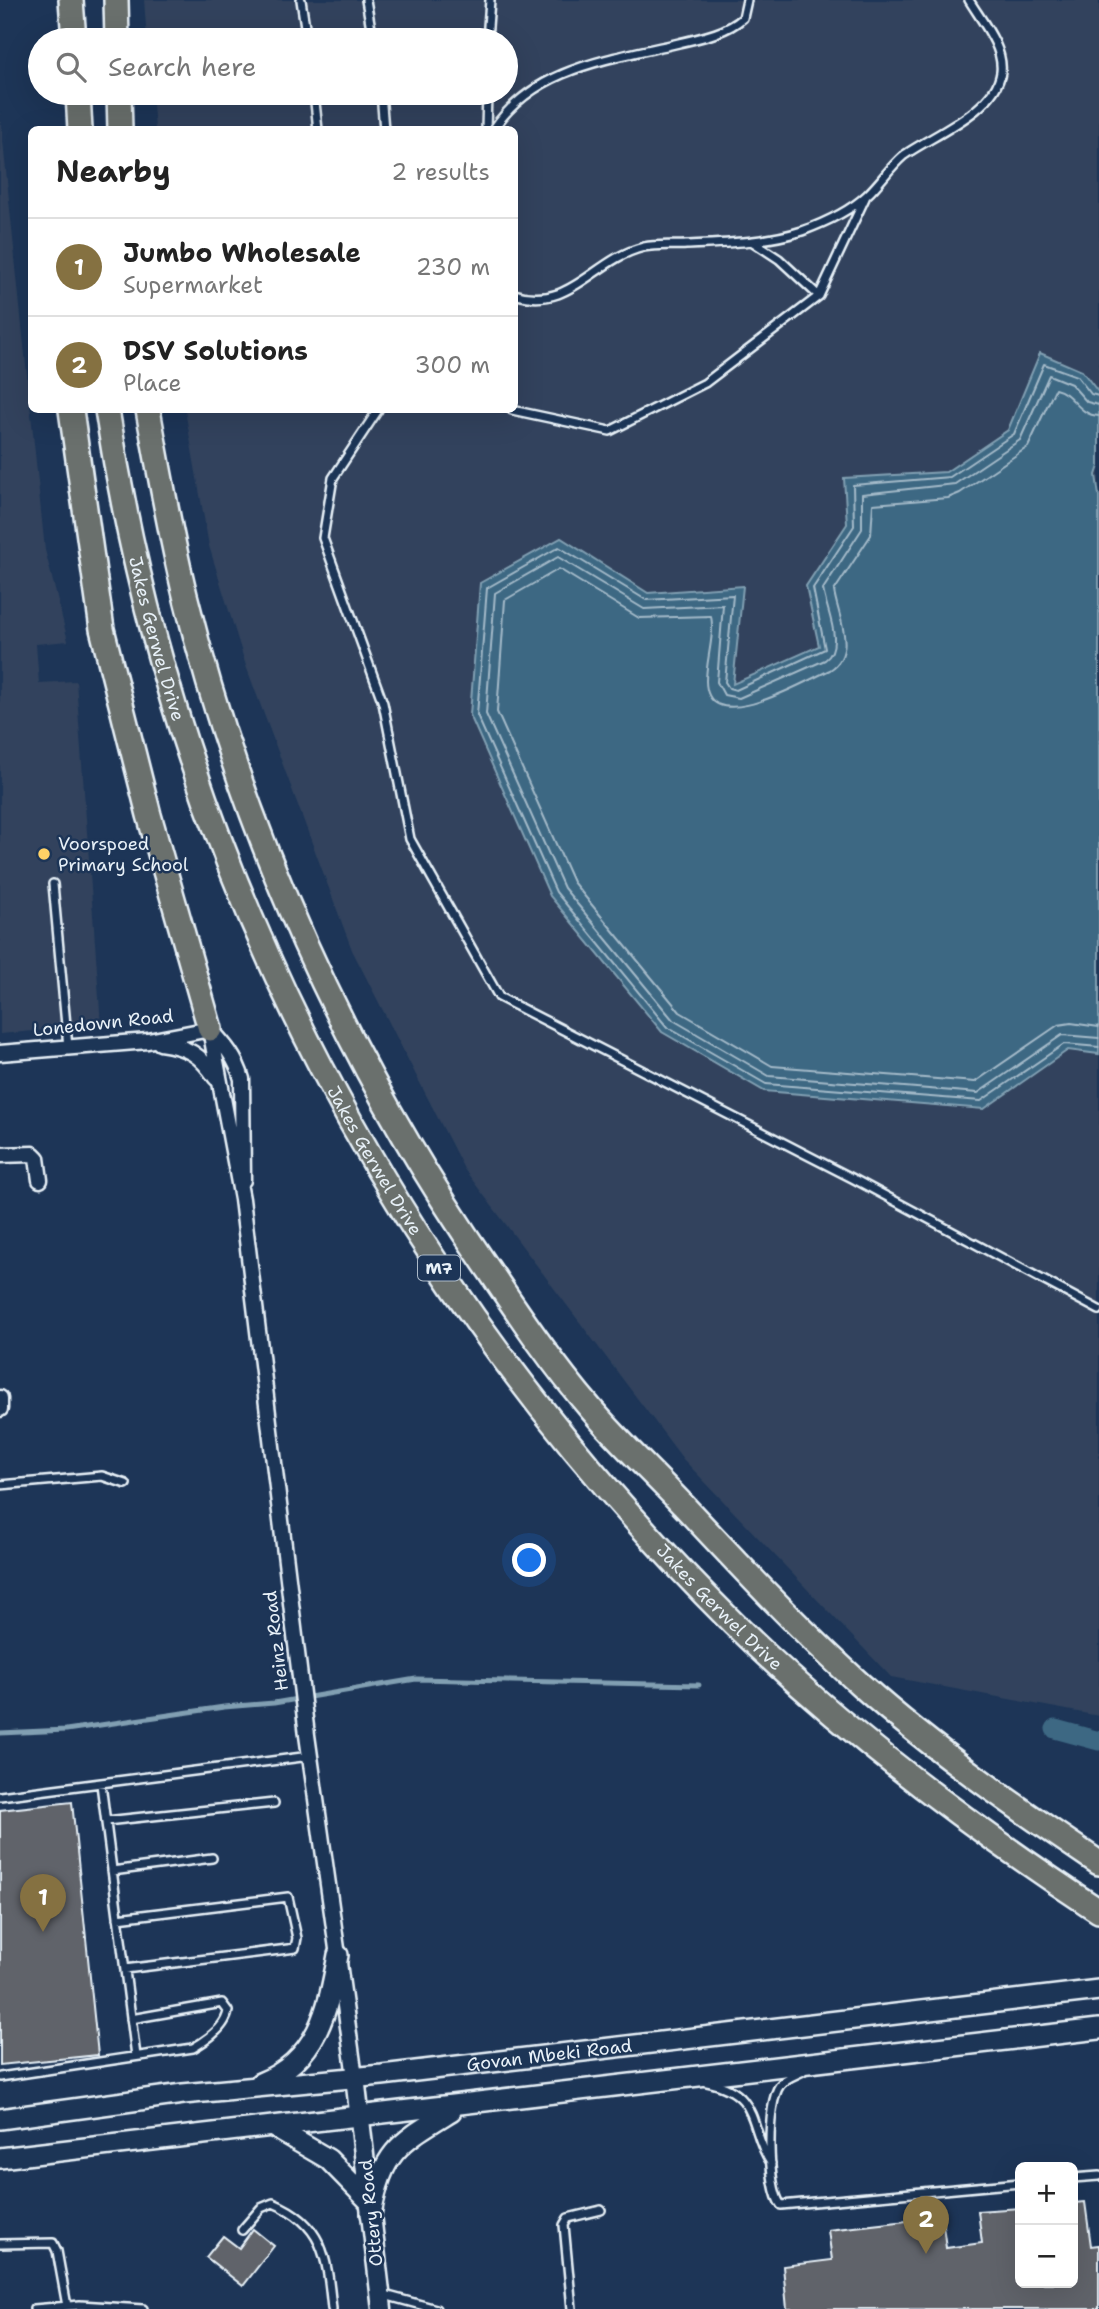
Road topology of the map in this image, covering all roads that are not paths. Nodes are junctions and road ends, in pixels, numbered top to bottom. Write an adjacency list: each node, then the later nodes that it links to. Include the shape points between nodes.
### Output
1 (70, 0): 8 (highway); 9 (highway)
2 (116, 0): 10 (highway)
3 (301, 0): 11 (lane)
4 (366, 0): 12 (lane)
5 (491, 0): 13 (lane)
6 (747, 0): 14 (lane, via 743,18 709,36 555,75)
7 (969, 0): 29 (lane, via 1000,53 1001,74 995,88 954,126 902,158)
8 (68, 28)
9 (73, 28)
10 (117, 28)
11 (305, 28)
12 (371, 28)
13 (488, 28)
14 (518, 101)
15 (65, 105): 22 (highway)
16 (79, 105): 23 (highway)
17 (120, 105): 24 (highway)
18 (315, 105): 25 (lane)
19 (382, 105): 26 (lane)
20 (486, 105): 27 (lane)
21 (514, 105): 28 (lane)
22 (65, 126)
23 (80, 126)
24 (121, 126)
25 (318, 126)
26 (384, 126)
27 (486, 126)
28 (496, 126)
29 (866, 196): 30 (lane, via 802,230); 32 (lane)
30 (753, 241): 31 (lane, via 645,247 622,256 558,297); 32 (lane)
31 (518, 295)
32 (819, 296): 33 (lane, via 705,383 610,431)
33 (518, 411)
34 (71, 413): 39 (highway, via 102,629)
35 (108, 413): 60 (highway, Jakes Gerwel Drive / M7, via 147,611 207,805 288,1003 347,1119 413,1230 488,1339 564,1434 734,1623 926,1791)
36 (149, 413): 58 (highway, M7, via 185,597 215,704 279,883 383,1100 450,1214 591,1409 768,1597 863,1687 959,1765)
37 (376, 413): 47 (lane, via 333,478 323,538 383,703 410,839 499,997)
38 (53, 884): 41 (lane)
39 (210, 1029): 40 (street, Lonedown Road); 43 (street, Heinz Road); 46 (street, Heinz Road, via 227,1047 242,1079)
40 (148, 1041): 41 (street, Lonedown Road); 43 (street, via 189,1049 205,1062)
41 (68, 1047): 42 (street, Lonedown Road)
42 (0, 1053)
43 (221, 1086): 46 (street, Heinz Road)
44 (0, 1155): 45 (street, via 33,1154)
45 (40, 1180)
46 (242, 1199): 52 (street, Heinz Road)
47 (1099, 1310)
48 (0, 1398): 49 (street)
49 (0, 1409)
50 (126, 1484): 51 (lane, via 102,1476)
51 (0, 1485)
52 (310, 1756): 53 (lane); 62 (street, Heinz Road)
53 (101, 1784): 54 (lane); 56 (lane)
54 (0, 1796)
55 (274, 1803): 56 (lane)
56 (106, 1821): 59 (lane)
57 (212, 1858): 59 (lane)
58 (1099, 1863)
59 (112, 1871): 61 (lane)
60 (1099, 1911)
61 (118, 1918): 63 (lane); 63 (lane, via 288,1897 297,1938 295,1948)
62 (338, 1955): 70 (street, Heinz Road); 72 (main road, via 328,2008 311,2042 287,2067)
63 (125, 1969): 65 (lane)
64 (1099, 1990): 70 (main road, Govan Mbeki Road)
65 (131, 2019): 67 (lane); 67 (lane, via 222,2003 228,2011 227,2019 193,2048)
66 (1099, 2029): 68 (main road)
67 (136, 2056): 69 (lane)
68 (820, 2063): 71 (main road); 78 (lane, via 785,2080 775,2095)
69 (0, 2077)
70 (355, 2077): 72 (main road, Govan Mbeki Road); 74 (street, Ottery Road)
71 (690, 2079): 73 (main road); 78 (lane, via 720,2085 747,2105)
72 (246, 2088): 75 (main road, Govan Mbeki Road)
73 (458, 2107): 74 (main road); 82 (main road, via 395,2150 386,2161)
74 (361, 2118): 76 (main road); 82 (street, Ottery Road)
75 (0, 2119)
76 (273, 2127): 77 (main road); 82 (main road, via 328,2159)
77 (0, 2158)
78 (772, 2164): 81 (lane, via 777,2202 785,2206)
79 (1099, 2176): 80 (lane)
80 (1078, 2178)
81 (1015, 2183)
82 (371, 2208): 86 (street, Ottery Road)
83 (601, 2210): 92 (lane, via 568,2218 564,2225)
84 (242, 2230): 90 (lane, via 261,2208 273,2203 310,2227 327,2262)
85 (0, 2244): 87 (lane, via 52,2243)
86 (381, 2301): 91 (lane)
87 (67, 2306): 88 (lane); 89 (lane)
88 (34, 2309)
89 (143, 2309)
90 (332, 2309)
91 (436, 2309)
92 (572, 2309)

